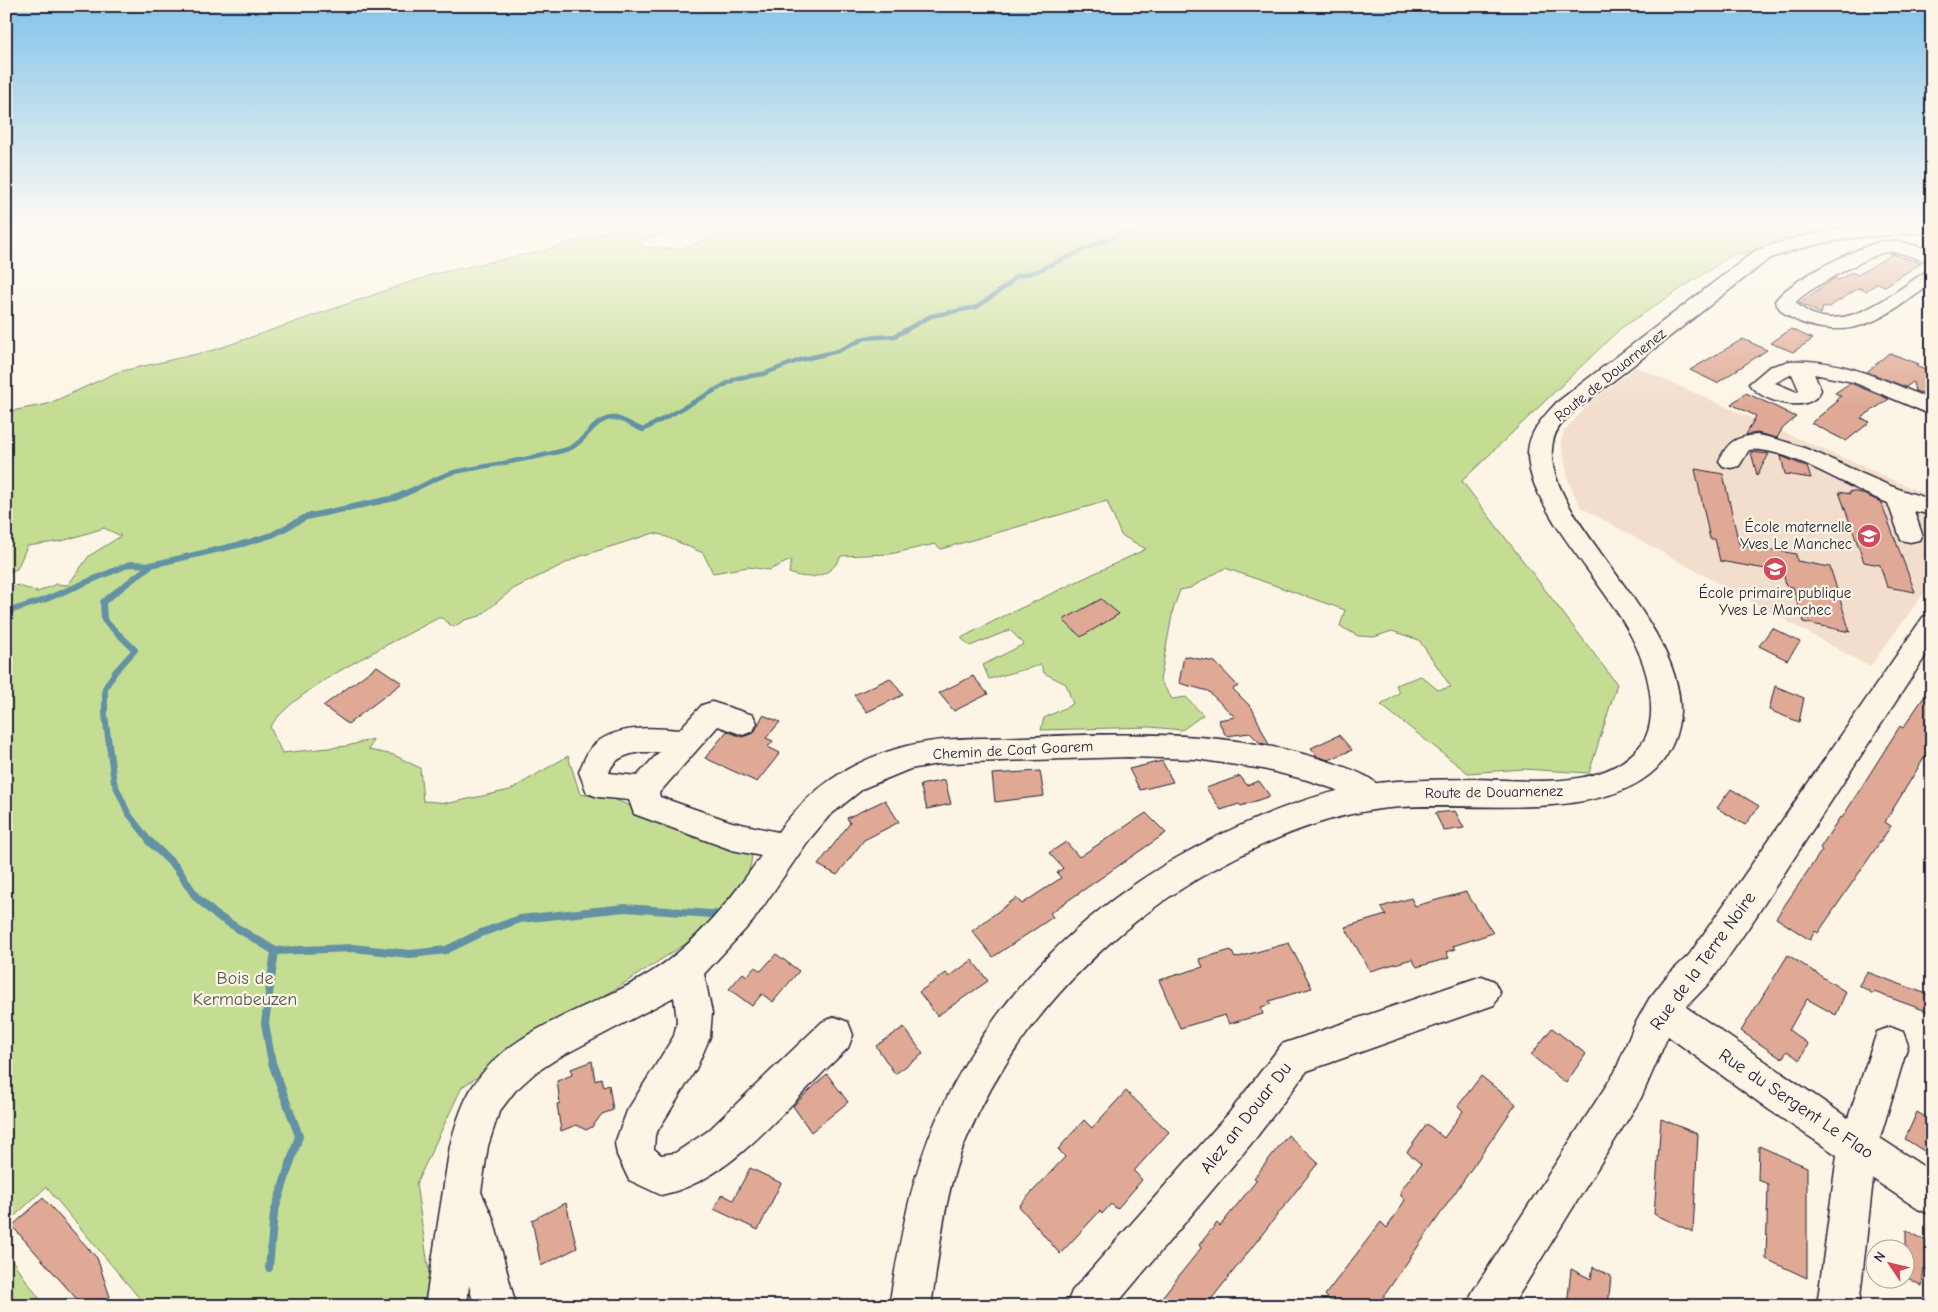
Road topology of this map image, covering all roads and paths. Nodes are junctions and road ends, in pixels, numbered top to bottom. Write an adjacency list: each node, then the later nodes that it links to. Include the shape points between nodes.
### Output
1 (1723, 285): 14 (street, Route de Douarnenez, via 1564,408 1546,430 1541,443 1540,458 1549,489 1576,536 1640,629 1660,672 1666,693 1666,717 1660,739 1648,758 1613,781 1572,790)
2 (1810, 285): 3 (street, via 1785,301 1788,308 1807,318 1834,324 1852,323)
3 (1916, 285)
4 (1800, 368): 5 (street, via 1854,374)
5 (1932, 408)
6 (1731, 461): 7 (street, via 1742,443 1775,446 1820,462)
7 (1898, 498): 8 (street); 9 (street)
8 (1932, 507)
9 (1910, 534)
10 (1932, 624): 18 (street, Rue de la Terre Noire, via 1743,907 1701,967 1679,988)
11 (743, 724): 12 (street, via 712,713)
12 (686, 743): 13 (street); 13 (street, via 656,739 621,744 602,755 594,772 598,784)
13 (644, 789): 15 (street, via 645,804 732,836)
14 (1371, 796): 15 (street, Chemin de Coat Goarem, via 1322,772 1246,752 1211,747 1119,745 939,752 869,772 846,784); 26 (street, Route de Douarnenez, via 1296,817 1205,857 1147,892 1095,932 1063,962 993,1050 950,1131 939,1160 925,1219)
15 (774, 845): 16 (street, Chemin de Coat Goarem, via 732,921)
16 (685, 968): 19 (street, via 692,996 693,1031 679,1062 635,1137 634,1149 648,1171 664,1176 678,1173 702,1160 740,1128); 22 (street, Chemin de Coat Goarem, via 649,994 570,1032 501,1080 477,1118)
17 (1482, 993): 27 (street, Alez an Douar Du, via 1294,1056 1237,1133)
18 (1662, 1011): 21 (street, Rue du Sergent Le Flao, via 1781,1096); 28 (street, Rue de la Terre Noire, via 1628,1086)
19 (835, 1035)
20 (1890, 1045): 21 (street)
21 (1858, 1146): 23 (street, Rue du Sergent Le Flao); 29 (street)
22 (461, 1192): 24 (street, Chemin de Coat Goarem); 25 (street, via 473,1218)
23 (1932, 1195)
24 (446, 1306)
25 (495, 1306)
26 (910, 1306)
27 (1088, 1306)
28 (1488, 1306)
29 (1838, 1306)

